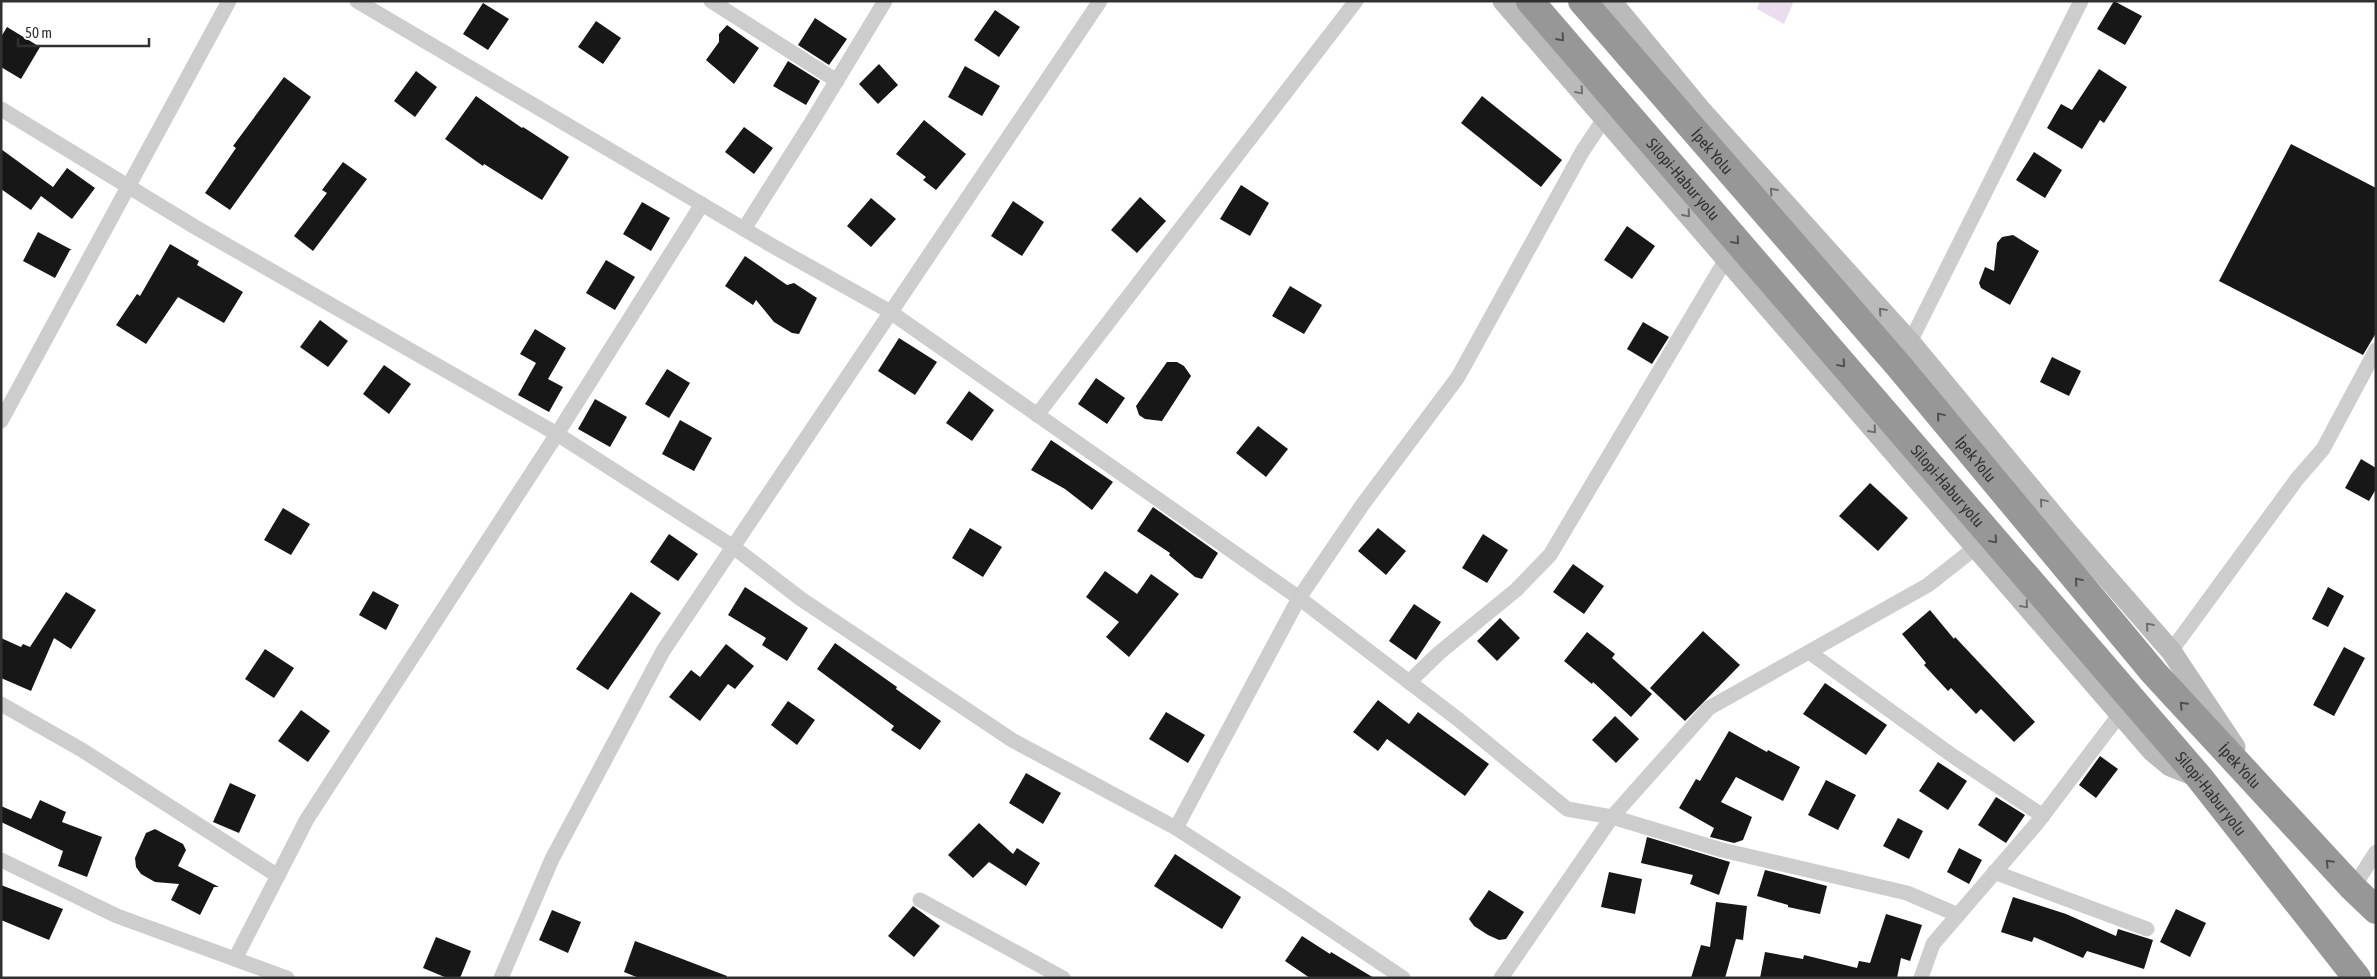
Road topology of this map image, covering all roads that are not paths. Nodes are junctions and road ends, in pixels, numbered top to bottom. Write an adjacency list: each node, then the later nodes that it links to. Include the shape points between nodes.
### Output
1 (229, 1): 15 (street)
2 (357, 1): 16 (street)
3 (711, 1): 12 (street)
4 (885, 1): 12 (street)
5 (1100, 1): 19 (street)
6 (1356, 1): 22 (street)
7 (1503, 1): 14 (street, one-way to 14)
8 (1530, 1): 33 (highway, Silopi-Habur yolu, one-way to 33)
9 (1582, 1): 21 (highway, İpek Yolu)
10 (1611, 1): 21 (street, one-way to 10)
11 (2081, 1): 21 (street)
12 (838, 81): 17 (street)
13 (1, 109): 15 (street)
14 (1604, 119): 18 (street, one-way to 18); 27 (street, via 1582,152 1458,377 1362,504)
15 (129, 186): 23 (street); 24 (street)
16 (702, 204): 17 (street); 24 (street)
17 (744, 229): 19 (street)
18 (1726, 259): 26 (street, one-way to 26); 30 (street, via 1550,555 1516,590)
19 (889, 312): 22 (street); 25 (street)
20 (2376, 350): 28 (street, via 2323,450 2297,479)
21 (1904, 353): 28 (street, one-way to 21); 34 (highway, İpek Yolu, one-way to 21, via 2154,673)
22 (1037, 414): 27 (street)
23 (1, 421)
24 (557, 434): 25 (street); 41 (street, via 307,820)
25 (732, 546): 37 (street, via 801,599 1012,740); 49 (street, via 658,659 552,859)
26 (1975, 548): 29 (street, via 1928,585); 32 (street, one-way to 32)
27 (1299, 598): 30 (street); 37 (street)
28 (2171, 651): 34 (street)
29 (1809, 652): 35 (street, via 1709,708); 36 (street, via 1953,756)
30 (1409, 682): 35 (street, via 1567,809)
31 (1, 704): 41 (street, via 82,750)
32 (2120, 714): 33 (street, via 2164,762); 36 (street)
33 (2199, 777): 54 (highway, Silopi-Habur yolu)
34 (2267, 795): 42 (highway, İpek Yolu, one-way to 34)
35 (1612, 816): 45 (street, via 1722,850 1907,893); 52 (street)
36 (2043, 816): 40 (street)
37 (1176, 828): 51 (street)
38 (2376, 852): 42 (street)
39 (1, 860): 47 (street, via 117,916)
40 (1994, 872): 45 (street); 46 (street)
41 (278, 876): 47 (street)
42 (2353, 888): 44 (highway, İpek Yolu)
43 (920, 900): 50 (street)
44 (2376, 910)
45 (1958, 915): 53 (street, via 1933,944)
46 (2148, 929)
47 (235, 959): 48 (street)
48 (287, 978)
49 (500, 978)
50 (1064, 978)
51 (1402, 978)
52 (1501, 978)
53 (1921, 978)
54 (2357, 978)

